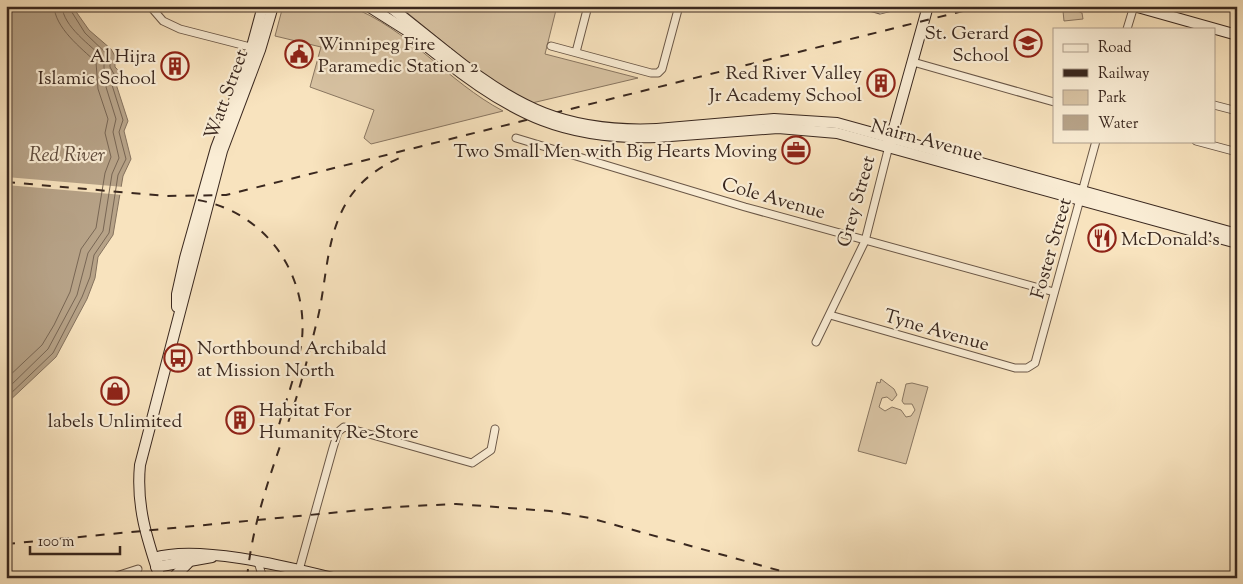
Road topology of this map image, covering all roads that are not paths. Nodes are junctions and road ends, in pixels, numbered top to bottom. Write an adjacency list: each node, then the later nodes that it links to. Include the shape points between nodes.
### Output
1 (150, 6): 17 (street, via 163,21 180,29)
2 (263, 6): 17 (main road, Watt Street)
3 (273, 6): 17 (main road, Watt Street)
4 (368, 6): 19 (main road, Nairn Avenue)
5 (389, 6): 19 (main road, Nairn Avenue)
6 (588, 6): 18 (street)
7 (679, 6): 18 (street, via 662,69 658,73 651,74)
8 (866, 6): 9 (street, via 880,10)
9 (896, 6)
10 (928, 6): 20 (main road, Grey Street)
11 (1134, 6): 12 (street); 13 (main road)
12 (1127, 28)
13 (1215, 28)
14 (1216, 28): 15 (main road)
15 (1237, 34)
16 (551, 46): 18 (street)
17 (256, 49): 45 (main road, Watt Street, via 216,148 140,465 138,499)
18 (576, 52)
19 (446, 56): 25 (main road, Nairn Avenue, bridge, via 504,95 546,115 583,126 657,133 755,121 798,120 837,124)
20 (913, 62): 21 (street); 25 (main road, Grey Street)
21 (1053, 102)
22 (1216, 106): 23 (street)
23 (1237, 111)
24 (516, 138): 37 (street, Cole Avenue)
25 (890, 142): 29 (main road, Nairn Avenue); 30 (main road, Nairn Avenue); 37 (street, Grey Street)
26 (1096, 142): 32 (street, Foster Street)
27 (1200, 142): 28 (street)
28 (1237, 152)
29 (966, 158): 30 (main road); 31 (main road, Nairn Avenue)
30 (954, 164): 31 (main road, Nairn Avenue)
31 (1013, 175): 32 (main road, Nairn Avenue)
32 (1082, 195): 33 (main road, Nairn Avenue); 38 (street, Foster Street)
33 (1138, 210): 34 (main road, Nairn Avenue); 35 (main road, Nairn Avenue)
34 (1190, 220): 35 (main road); 36 (main road, Nairn Avenue)
35 (1178, 226): 36 (main road, Nairn Avenue)
36 (1236, 238)
37 (865, 240): 38 (street, Cole Avenue); 39 (street, Grey Street)
38 (1054, 292): 41 (street, Foster Street)
39 (830, 315): 40 (street, Grey Street); 41 (street, Tyne Avenue, via 1014,368 1027,368)
40 (816, 342)
41 (1035, 363)
42 (494, 429): 48 (street, via 491,450 472,463 344,427 335,440)
43 (216, 556): 44 (main road); 45 (main road, via 189,553); 46 (main road)
44 (258, 562): 48 (main road); 52 (street)
45 (155, 563): 46 (main road); 50 (main road, Watt Street)
46 (188, 563): 51 (main road)
47 (138, 569): 49 (street)
48 (299, 570): 53 (main road)
49 (110, 578)
50 (160, 578)
51 (173, 578)
52 (263, 578)
53 (333, 578)

